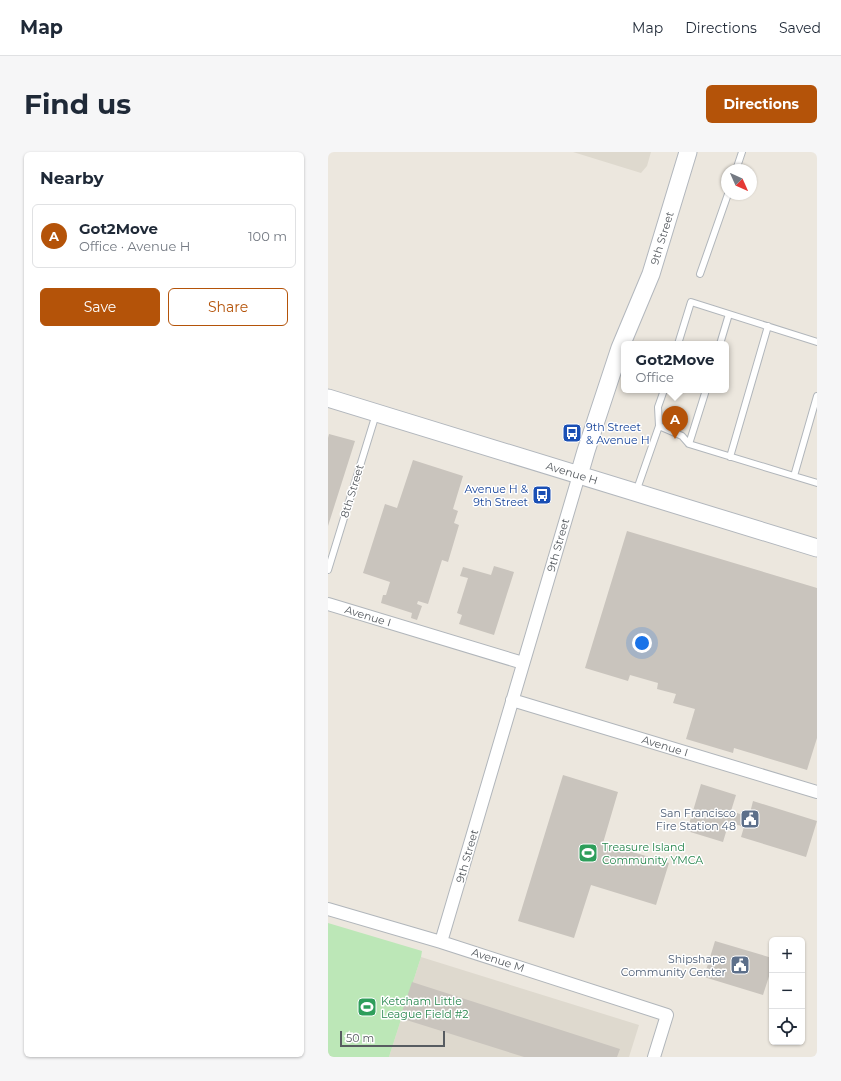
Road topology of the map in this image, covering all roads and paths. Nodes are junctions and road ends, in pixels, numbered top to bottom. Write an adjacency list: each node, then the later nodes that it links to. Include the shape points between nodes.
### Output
1 (688, 152): 8 (street, 9th Street, via 652,274)
2 (742, 152): 3 (lane)
3 (738, 164)
4 (726, 200): 5 (lane)
5 (700, 274)
6 (730, 314): 7 (lane); 9 (lane, via 691,302); 10 (lane)
7 (768, 326): 11 (lane); 20 (lane)
8 (623, 341)
9 (679, 341)
10 (721, 341)
11 (817, 342)
12 (621, 346): 21 (street, 9th Street)
13 (663, 393): 18 (lane, via 658,407)
14 (705, 393): 19 (lane)
15 (817, 396): 22 (lane)
16 (328, 398): 17 (street, Avenue H)
17 (376, 412): 21 (street, Avenue H); 26 (lane, 8th Street)
18 (659, 426): 19 (lane, via 682,436); 24 (lane)
19 (689, 444): 20 (lane)
20 (730, 457): 22 (lane)
21 (579, 475): 24 (street, Avenue H); 28 (street, 9th Street)
22 (794, 476): 23 (lane)
23 (817, 483)
24 (636, 492): 25 (street, Avenue H)
25 (817, 548)
26 (328, 570)
27 (328, 604): 28 (street, Avenue I)
28 (523, 663): 29 (street, 9th Street)
29 (512, 700): 30 (street, Avenue I); 32 (street, 9th Street)
30 (817, 792)
31 (328, 909): 32 (street, Avenue M)
32 (441, 942): 33 (street, Avenue M, via 667,1015)
33 (654, 1057)

